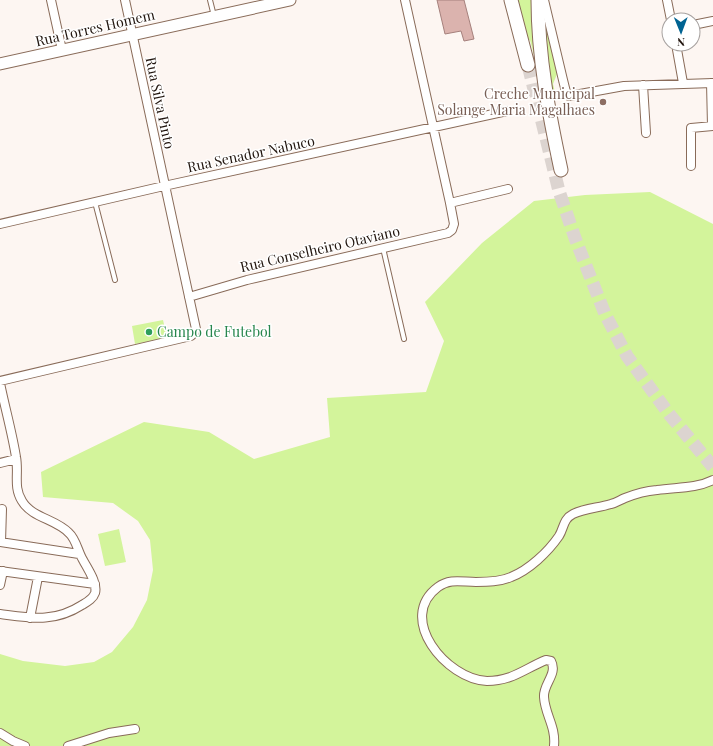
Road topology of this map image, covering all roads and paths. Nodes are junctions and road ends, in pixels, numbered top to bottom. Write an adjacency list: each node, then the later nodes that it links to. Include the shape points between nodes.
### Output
1 (51, 0): 15 (street)
2 (125, 0): 14 (street, Rua Silva Pinto)
3 (210, 0): 11 (lane)
4 (290, 0): 11 (street, Rua Torres Homem)
5 (405, 0): 24 (street)
6 (511, 0): 18 (main road)
7 (538, 0): 27 (main road, via 539,45)
8 (544, 0): 21 (street, via 568,95)
9 (667, 0): 10 (street)
10 (669, 12)
11 (214, 16): 14 (street, Rua Torres Homem)
12 (713, 21): 13 (street)
13 (701, 23)
14 (132, 34): 15 (street, Rua Torres Homem); 28 (street, Rua Silva Pinto)
15 (62, 50): 17 (street, Rua Torres Homem)
16 (678, 52): 20 (street)
17 (0, 64)
18 (528, 65)
19 (712, 83): 20 (street); 23 (street)
20 (684, 84): 21 (street)
21 (643, 85): 25 (street)
22 (507, 111): 24 (street, Rua Senador Nabuco)
23 (713, 126): 26 (street, via 691,128)
24 (433, 127): 28 (street, Rua Senador Nabuco); 31 (street)
25 (646, 133)
26 (691, 166)
27 (561, 170)
28 (164, 186): 30 (street, Rua Senador Nabuco); 35 (street, Rua Silva Pinto)
29 (508, 189): 31 (street)
30 (95, 202): 32 (street, Rua Senador Nabuco); 34 (lane)
31 (450, 203): 33 (street, Rua Conselheiro Otaviano, via 454,224 448,233)
32 (0, 224)
33 (383, 248): 35 (street, Rua Conselheiro Otaviano, via 247,280); 36 (lane)
34 (115, 280)
35 (189, 297): 37 (street, Rua Silva Pinto, via 196,329 191,336)
36 (404, 340)
37 (0, 382): 38 (street)
38 (16, 459): 39 (street); 43 (street, via 16,480 22,502 31,511 63,527 71,534)
39 (0, 463)
40 (713, 480): 54 (street, via 688,488 640,492 612,504 571,514 556,540 535,564 522,572 510,578 494,581 448,581 438,586 426,601 423,623 431,645 440,657 463,675 486,681 500,680 512,678 546,660 551,661 553,671 545,687 544,697 554,732)
41 (2, 509): 42 (street)
42 (0, 542): 43 (street)
43 (79, 554): 46 (street)
44 (2, 571): 45 (street); 47 (street)
45 (38, 577): 46 (street); 49 (street)
46 (95, 584): 49 (street, via 95,593 91,599 76,608 42,619)
47 (0, 585)
48 (0, 614): 49 (street)
49 (30, 618)
50 (134, 729): 53 (street, via 109,733)
51 (0, 733): 52 (street)
52 (25, 746)
53 (68, 746)
54 (554, 746)

